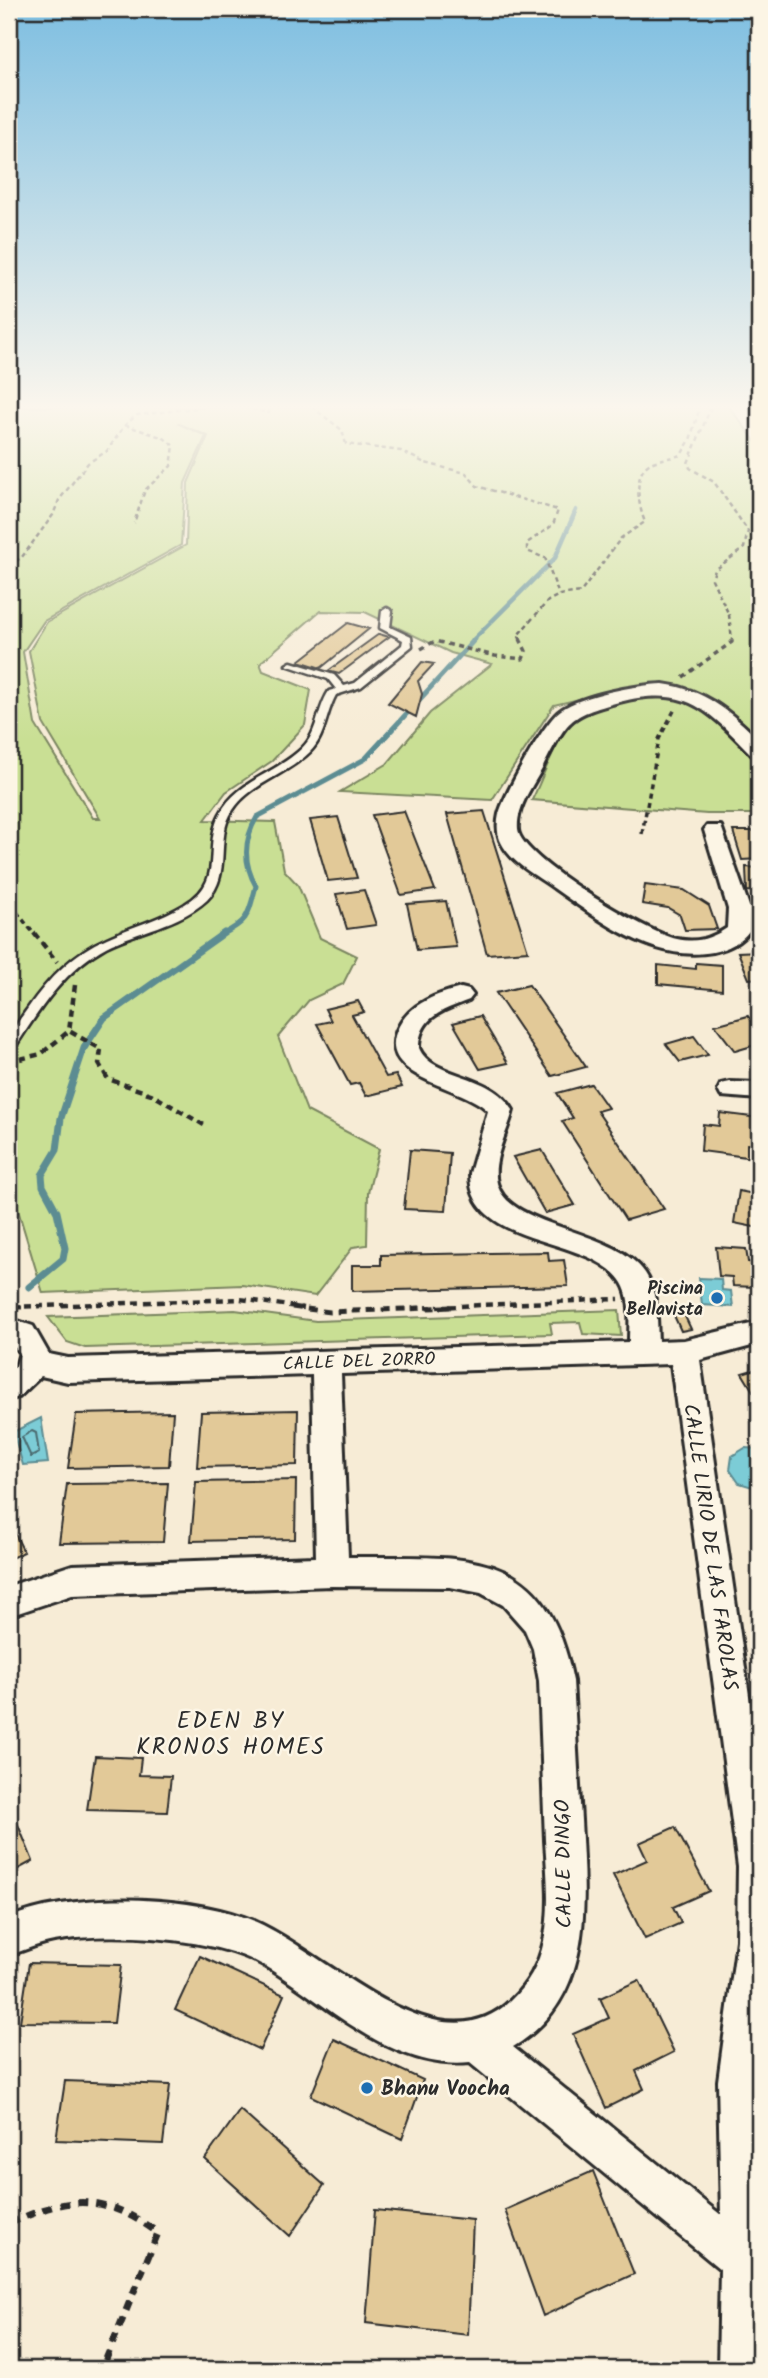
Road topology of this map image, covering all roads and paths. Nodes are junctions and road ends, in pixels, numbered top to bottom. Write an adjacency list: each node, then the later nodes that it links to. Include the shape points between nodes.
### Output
1 (49, 518): 7 (path, via 22,557)
2 (136, 518): 6 (path)
3 (555, 518): 8 (path, via 553,525 527,543 527,551 545,558)
4 (643, 518): 8 (path, via 645,522 621,538 581,592)
5 (739, 518): 13 (path, via 748,531 744,548 715,570 712,579 729,615 732,642 678,681)
6 (134, 523)
7 (9, 566)
8 (559, 595): 10 (path, via 523,622 518,635 526,651 523,659 435,641)
9 (387, 611): 10 (lane, via 385,628 408,639 407,646)
10 (393, 657): 12 (lane, via 358,685)
11 (291, 665): 12 (lane, via 331,677)
12 (342, 690): 18 (lane, via 332,693 323,708 317,737 228,808 216,837 210,889 187,907 99,946)
13 (679, 692): 14 (street, via 715,710); 15 (street, via 663,689 602,701 559,720 508,813 508,834 522,856 624,927 678,946 706,946 728,941 738,931 739,909); 16 (path, via 659,739)
14 (759, 751)
15 (714, 830)
16 (642, 834)
17 (9, 895): 18 (path, via 16,911)
18 (66, 970): 20 (path, via 77,995); 21 (lane, via 55,978)
19 (461, 995): 26 (street, via 421,1014 409,1027 406,1042 410,1057 421,1069 471,1086 491,1097 501,1110 484,1163 483,1185 496,1206 524,1224 622,1265 635,1278)
20 (69, 1031): 22 (path, via 48,1049); 25 (path, via 101,1049 99,1064 108,1079 151,1094)
21 (9, 1046)
22 (20, 1059)
23 (730, 1090): 24 (street)
24 (759, 1091)
25 (204, 1125)
26 (639, 1298): 27 (path, via 330,1312 240,1299); 31 (street)
27 (9, 1307)
28 (9, 1329): 33 (street, via 31,1342)
29 (759, 1333): 30 (street)
30 (684, 1352): 31 (street, CALLE DEL ZORRO); 40 (street, CALLE LIRIO DE LAS FAROLAS, via 756,1867 756,1940 738,2081)
31 (643, 1353): 32 (street, CALLE DEL ZORRO)
32 (326, 1362): 33 (street, CALLE DEL ZORRO, via 68,1370); 35 (street)
33 (34, 1363): 34 (street)
34 (9, 1388)
35 (332, 1570): 36 (street, CALLE DINGO, via 72,1580); 38 (street, CALLE DINGO, via 450,1572 487,1579 515,1594 538,1620 550,1649 557,1694 567,1909 564,1944 554,1976 534,2007 507,2031)
36 (9, 1601)
37 (9, 1937): 38 (street, CALLE DINGO, via 56,1922 106,1920 201,1927 244,1936 281,1954 400,2032 434,2043)
38 (477, 2043): 40 (street)
39 (9, 2224): 41 (path, via 59,2203 95,2202 126,2211 158,2233)
40 (748, 2234): 42 (street, CALLE LIRIO DE LAS FAROLAS)
41 (102, 2369)
42 (740, 2369)

